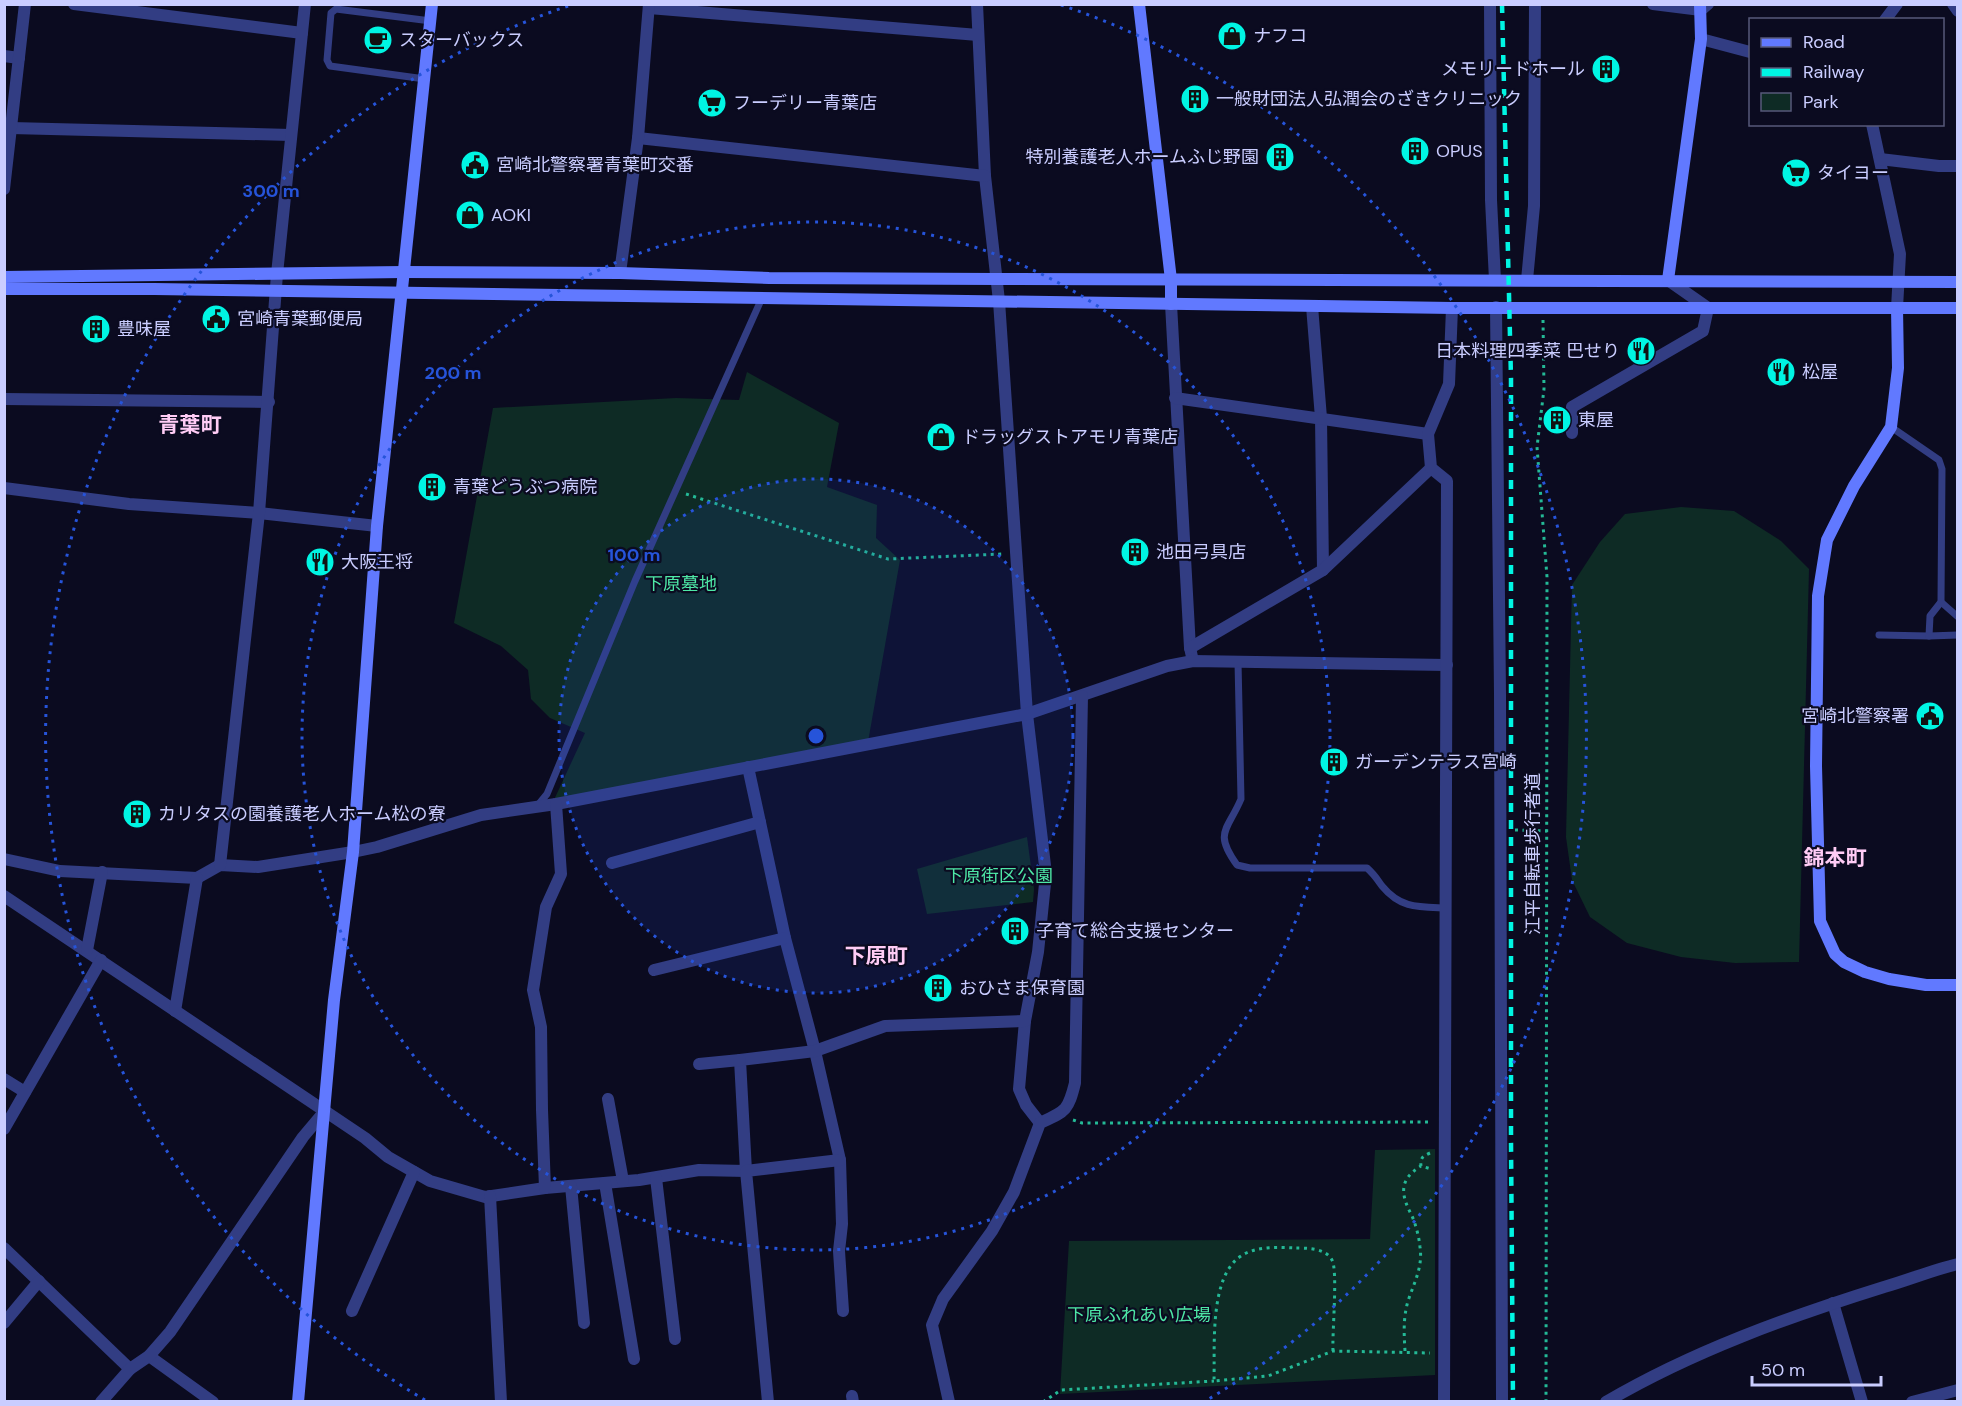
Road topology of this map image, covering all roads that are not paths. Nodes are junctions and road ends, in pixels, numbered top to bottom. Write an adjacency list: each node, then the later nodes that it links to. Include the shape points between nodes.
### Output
1 (25, 4): 23 (street)
2 (74, 4): 14 (street)
3 (305, 4): 18 (street)
4 (432, 4): 17 (street)
5 (977, 4): 19 (street)
6 (1139, 4): 39 (street)
7 (1490, 4): 40 (street)
8 (1535, 4): 38 (street, via 1534,206)
9 (1653, 4): 13 (street)
10 (1897, 4): 16 (street)
11 (1953, 4): 15 (street)
12 (649, 6): 19 (street); 28 (street)
13 (1703, 6): 20 (street)
14 (111, 7): 18 (street)
15 (1958, 11)
16 (1886, 18)
17 (431, 21): 24 (street); 24 (lane, via 336,9 331,14 327,60 330,66)
18 (302, 33): 27 (street)
19 (978, 35): 31 (street)
20 (1701, 39): 21 (street); 41 (street)
21 (1749, 52)
22 (4, 56): 23 (street)
23 (19, 58): 26 (street)
24 (424, 79): 33 (street)
25 (1872, 126): 29 (street)
26 (11, 128): 27 (street); 32 (street)
27 (291, 135): 35 (street)
28 (638, 138): 31 (street); 34 (street)
29 (1880, 159): 30 (street); 42 (street, via 1900,254)
30 (1958, 166)
31 (985, 176): 37 (street)
32 (4, 189)
33 (405, 272): 34 (street); 35 (street); 46 (street)
34 (620, 273): 37 (street)
35 (277, 274): 36 (street); 45 (street)
36 (4, 276)
37 (997, 279): 39 (street); 48 (street)
38 (1527, 279): 40 (street); 41 (street)
39 (1171, 280): 40 (street); 49 (street)
40 (1495, 280)
41 (1668, 280): 42 (street); 53 (street)
42 (1898, 281): 43 (street); 54 (street)
43 (1958, 282)
44 (4, 289): 45 (street)
45 (276, 291): 46 (street); 58 (street)
46 (402, 292): 47 (street); 66 (street)
47 (762, 297): 48 (street); 81 (lane, via 635,581 548,794)
48 (999, 301): 49 (street); 78 (street)
49 (1171, 304): 50 (street); 56 (street)
50 (1312, 306): 52 (street); 59 (street)
51 (1496, 307): 52 (street); 53 (street); 136 (street)
52 (1452, 308): 61 (street, via 1449,384)
53 (1708, 308): 54 (street); 62 (street, via 1703,331 1572,407)
54 (1897, 308): 55 (street); 60 (street, via 1898,368)
55 (1958, 308)
56 (1175, 398): 59 (street); 73 (street)
57 (4, 399): 58 (street)
58 (268, 402): 65 (street)
59 (1321, 418): 61 (street); 67 (street)
60 (1891, 427): 68 (lane, via 1939,460 1942,469); 95 (street, via 1854,486 1827,540 1818,596 1816,766 1820,921 1835,954 1854,967 1889,979)
61 (1428, 434): 63 (street)
62 (1572, 434)
63 (1431, 468): 67 (street); 76 (street, via 1447,481)
64 (4, 488): 65 (street, via 129,504)
65 (259, 513): 66 (street); 86 (street)
66 (376, 526): 83 (street)
67 (1323, 570): 73 (street)
68 (1941, 602): 69 (lane); 72 (lane, via 1930,616)
69 (1958, 617)
70 (1880, 635): 72 (lane)
71 (1958, 635): 72 (lane)
72 (1929, 636)
73 (1190, 648): 74 (street)
74 (1192, 662): 75 (street); 77 (street, via 1167,666)
75 (1238, 662): 76 (street); 90 (lane, via 1241,799 1223,838 1237,865 1366,868 1394,898 1412,907)
76 (1447, 665): 90 (street)
77 (1082, 696): 78 (street); 105 (street, via 1075,1083 1070,1106)
78 (1027, 714): 79 (street); 97 (street, via 1046,874 1038,952)
79 (748, 767): 80 (street); 82 (street)
80 (556, 804): 81 (street); 114 (street, via 561,874 546,907 533,990 541,1027)
81 (537, 807): 83 (street, via 481,815)
82 (760, 822): 85 (street); 91 (street)
83 (353, 852): 86 (street, via 258,867); 104 (street)
84 (4, 859): 87 (street, via 60,872)
85 (612, 863)
86 (220, 865): 88 (street)
87 (102, 872): 88 (street); 92 (street)
88 (197, 878): 96 (street)
89 (4, 896): 92 (street)
90 (1446, 908): 135 (street)
91 (785, 938): 94 (street); 98 (street)
92 (87, 951): 93 (street)
93 (101, 960): 96 (street); 102 (street)
94 (654, 970)
95 (1958, 985)
96 (175, 1011): 104 (street)
97 (1025, 1021): 98 (street, via 885,1026); 105 (street, via 1019,1089)
98 (815, 1050): 99 (street); 107 (street)
99 (740, 1060): 100 (street); 108 (street)
100 (699, 1064)
101 (4, 1079): 102 (street)
102 (25, 1092): 106 (street)
103 (608, 1099): 111 (street)
104 (324, 1112): 109 (street); 125 (street, via 170,1332); 131 (street)
105 (1040, 1123): 134 (street, via 1014,1192 992,1231 943,1299 932,1324)
106 (4, 1129)
107 (840, 1160): 108 (street); 121 (street)
108 (746, 1171): 110 (street, via 699,1170); 133 (street)
109 (414, 1172): 115 (street, via 430,1181); 120 (street)
110 (656, 1178): 111 (street); 124 (street)
111 (623, 1181): 112 (street)
112 (605, 1183): 113 (street); 126 (street)
113 (571, 1186): 114 (street); 123 (street)
114 (545, 1188): 115 (street)
115 (489, 1196): 132 (street)
116 (4, 1248): 118 (street)
117 (1958, 1264): 119 (street)
118 (39, 1281): 122 (street); 127 (street)
119 (1833, 1303): 137 (street, via 1694,1355); 138 (street)
120 (352, 1311)
121 (843, 1311)
122 (4, 1323)
123 (584, 1323)
124 (675, 1339)
125 (149, 1356): 127 (street); 130 (street)
126 (634, 1359)
127 (130, 1369): 129 (street)
128 (1958, 1390): 139 (street)
129 (101, 1401)
130 (213, 1401)
131 (298, 1401)
132 (501, 1401)
133 (768, 1401)
134 (949, 1401)
135 (1444, 1401)
136 (1502, 1401)
137 (1606, 1401)
138 (1862, 1401)
139 (1912, 1401)

